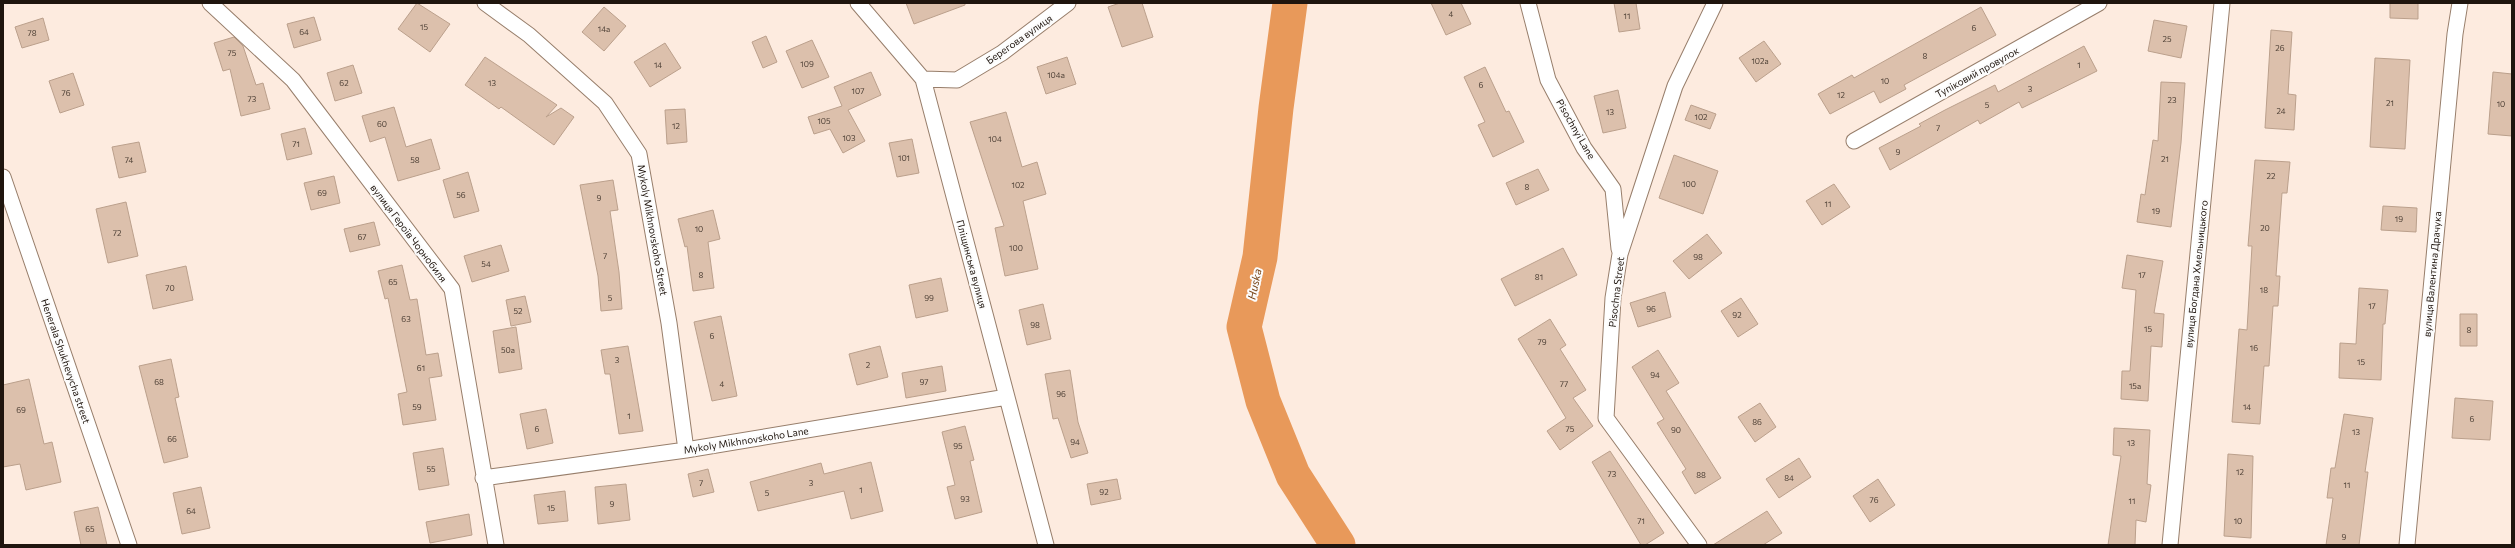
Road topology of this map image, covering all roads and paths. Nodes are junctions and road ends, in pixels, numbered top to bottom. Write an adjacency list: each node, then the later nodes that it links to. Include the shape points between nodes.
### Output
1 (210, 3): 16 (street, вулиця Героїв Чорнобиля, via 293,80 452,289)
2 (485, 3): 15 (street, Mykoly Mikhnovskoho Street, via 529,35 605,103 639,154 669,323)
3 (858, 3): 10 (street, Пліщинська вулиця)
4 (1068, 3): 10 (street, Берегова вулиця, via 1002,53 957,80)
5 (1528, 3): 13 (street, Pisochnyi Lane, via 1548,80 1584,148 1613,189)
6 (1715, 3): 13 (street, Pisochna Street, via 1675,86)
7 (2099, 3): 11 (street, Тупіковий провулок)
8 (2222, 3): 21 (street, вулиця Богдана Хмельницького)
9 (2460, 3): 22 (street, вулиця Валентина Драчука)
10 (923, 79): 14 (street, Пліщинська вулиця)
11 (1854, 141)
12 (3, 177): 17 (street, Henerala Shukhevycha street)
13 (1620, 254): 20 (street, Pisochna Street, via 1613,298 1606,418)
14 (1007, 396): 15 (street, Mykoly Mikhnovskoho Lane); 19 (street, Пліщинська вулиця)
15 (686, 450): 16 (street, Mykoly Mikhnovskoho Lane)
16 (483, 478): 18 (street, вулиця Героїв Чорнобиля)
17 (129, 545)
18 (496, 545)
19 (1046, 545)
20 (1699, 545)
21 (2170, 545)
22 (2407, 545)

